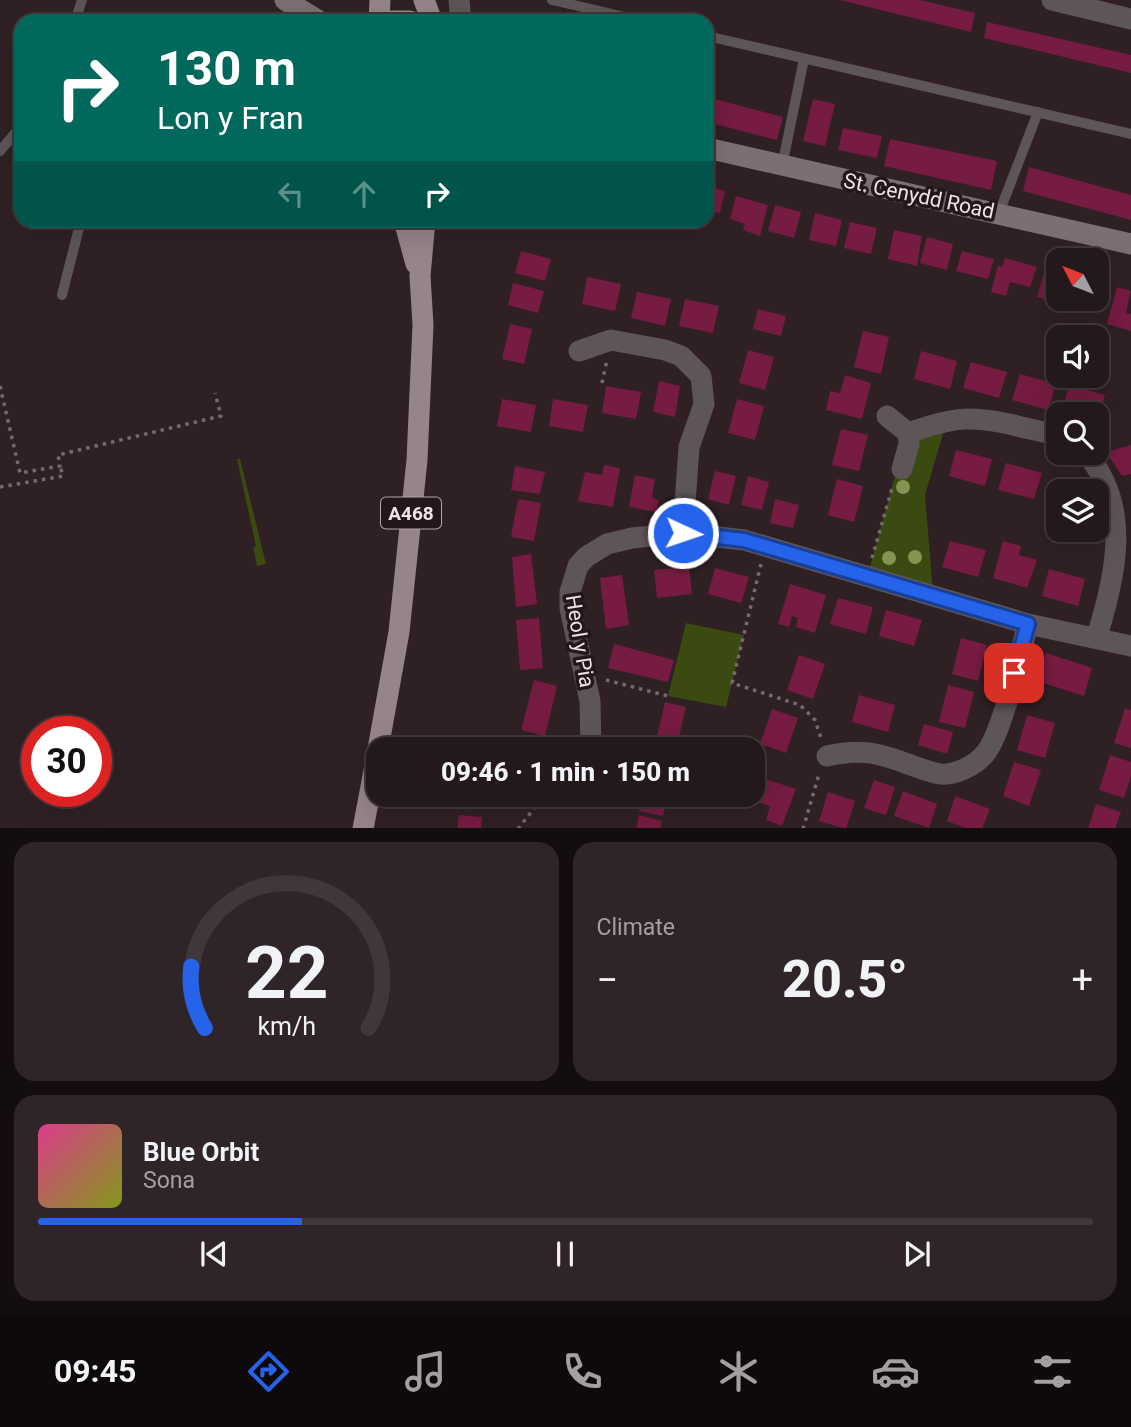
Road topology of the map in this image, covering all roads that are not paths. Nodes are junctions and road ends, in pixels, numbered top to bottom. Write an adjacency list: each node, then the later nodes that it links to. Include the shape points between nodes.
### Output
1 (285, 0): 5 (main road)
2 (552, 0): 6 (lane)
3 (1052, 0): 4 (street)
4 (1079, 3): 7 (street)
5 (308, 14)
6 (612, 14)
7 (1131, 19)
8 (714, 38): 9 (lane)
9 (804, 59): 10 (lane); 15 (lane)
10 (1038, 112): 12 (lane); 16 (lane)
11 (14, 134): 14 (lane)
12 (1131, 134)
13 (714, 150): 15 (main road, St. Cenydd Road)
14 (0, 151)
15 (782, 167): 16 (main road, St. Cenydd Road)
16 (999, 213): 20 (main road, St. Cenydd Road)
17 (79, 228): 22 (lane)
18 (406, 228): 21 (main road, A468)
19 (424, 228): 21 (main road, A468)
20 (1131, 244)
21 (420, 276): 34 (main road, A468, via 424,326 417,460 399,632)
22 (62, 295)
23 (579, 351): 30 (street, via 611,340 665,350 681,356 701,376 704,404 689,447)
24 (887, 416): 25 (street)
25 (908, 433): 26 (street, via 947,419 969,417); 28 (street)
26 (1046, 434)
27 (1098, 465): 29 (street)
28 (902, 469)
29 (1125, 504): 32 (street, via 1123,550)
30 (683, 533): 31 (street, Heol y Pia, via 766,545); 35 (street, Heol y Pia, via 607,544 578,566 570,608 590,701)
31 (1028, 624): 32 (street, Heol y Pia); 36 (street, via 987,751 968,767 939,774 856,749)
32 (1097, 636): 33 (street, Heol y Pia)
33 (1131, 646)
34 (380, 737)
35 (591, 737)
36 (827, 756)
37 (367, 807): 38 (main road, A468)
38 (363, 828)

